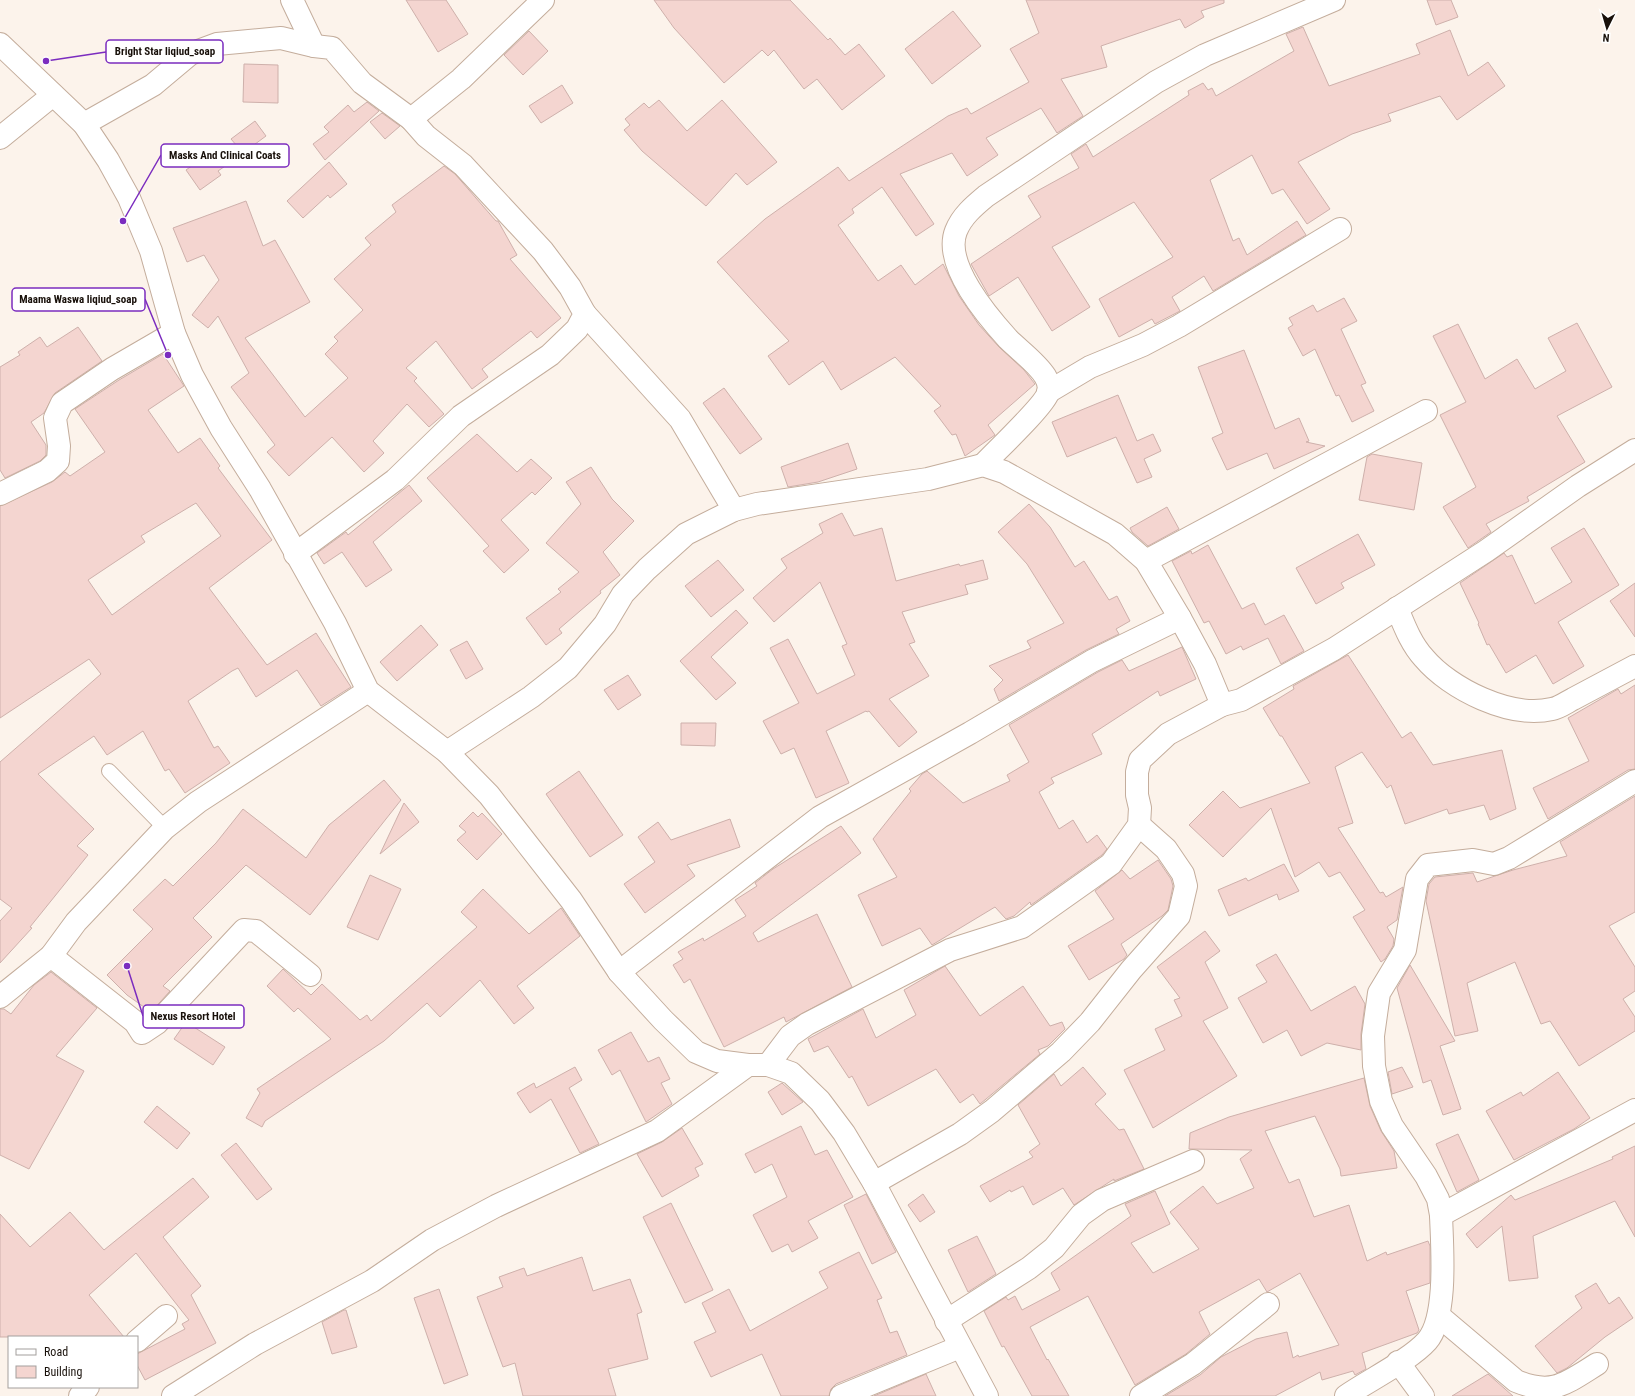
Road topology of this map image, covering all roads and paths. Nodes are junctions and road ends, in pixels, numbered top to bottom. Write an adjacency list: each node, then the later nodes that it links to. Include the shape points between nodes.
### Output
1 (292, 0): 5 (street)
2 (543, 0): 7 (street, via 461,79)
3 (1334, 0): 13 (street, via 1205,55 1156,82 986,196 967,214 956,231 955,247 961,274 989,317 1044,374 1049,386)
4 (0, 44): 6 (street)
5 (314, 46): 7 (street, via 332,48 362,83); 8 (street, via 281,38 217,44 190,54 153,85)
6 (53, 95): 8 (street); 9 (street)
7 (411, 119): 11 (street, via 426,136 463,165 543,251 570,287)
8 (84, 124): 12 (street, via 129,198 151,251)
9 (0, 138)
10 (1340, 229): 13 (street, via 1179,326 1143,345 1090,367)
11 (585, 314): 18 (street, via 680,419); 19 (street, via 577,329 550,355 461,416 395,480)
12 (174, 333): 17 (street, via 112,369 62,403 56,418 58,462 47,471); 19 (street, via 192,375 221,428 260,489)
13 (1048, 392): 16 (street, via 1044,401)
14 (1426, 411): 20 (street)
15 (1635, 450): 21 (street)
16 (983, 465): 18 (street, via 928,479 758,504); 20 (street, via 1004,472 1115,534)
17 (0, 494)
18 (734, 510): 26 (street, via 686,534 647,569 624,594 605,624 568,668 532,697)
19 (295, 554): 24 (street, via 335,623)
20 (1146, 561): 22 (street)
21 (1397, 608): 23 (street, via 1423,658 1442,676 1476,697 1504,706 1537,711 1553,709); 25 (street, via 1292,674 1241,700)
22 (1180, 618): 25 (street, via 1205,664); 32 (street, via 1092,661 820,817)
23 (1635, 666)
24 (368, 691): 26 (street); 30 (street, via 204,797)
25 (1222, 705): 29 (street, via 1168,734 1140,760 1137,772)
26 (447, 752): 32 (street, via 489,795 571,900)
27 (109, 771): 30 (lane)
28 (1635, 781): 39 (street, via 1509,858 1494,864 1473,860 1428,865 1417,879 1406,950 1379,993 1373,1036 1374,1066 1381,1101 1392,1126 1426,1176 1438,1199)
29 (1139, 825): 35 (street, via 1111,864 1022,928 950,950 807,1024); 38 (street, via 1166,849 1183,874 1186,886 1179,916 1131,970 1090,1022 1061,1052 960,1134)
30 (165, 828): 31 (street, via 76,922)
31 (51, 956): 33 (street, via 135,1022 142,1033 158,1023 244,930 256,931); 34 (street)
32 (619, 972): 35 (street, via 696,1052 717,1061)
33 (310, 976)
34 (0, 997)
35 (758, 1065): 38 (street, via 791,1073 820,1101 844,1133); 50 (street, via 657,1131 496,1206 432,1240 372,1281 255,1344)
36 (1635, 1110): 39 (street)
37 (1193, 1161): 43 (street, via 1102,1200 1081,1214 1054,1248 1036,1263)
38 (874, 1183): 43 (street)
39 (1441, 1215): 42 (street, via 1442,1270)
40 (1268, 1304): 53 (street, via 1193,1364)
41 (166, 1316): 44 (street)
42 (1439, 1316): 46 (street, via 1428,1340); 47 (street, via 1529,1390 1539,1393 1554,1392)
43 (946, 1321): 45 (street)
44 (138, 1340)
45 (960, 1347): 51 (street); 52 (street)
46 (1398, 1362): 54 (street); 55 (street)
47 (1597, 1364)
48 (87, 1388): 49 (street)
49 (80, 1396)
50 (172, 1396)
51 (841, 1396)
52 (987, 1396)
53 (1142, 1396)
54 (1346, 1396)
55 (1423, 1396)

